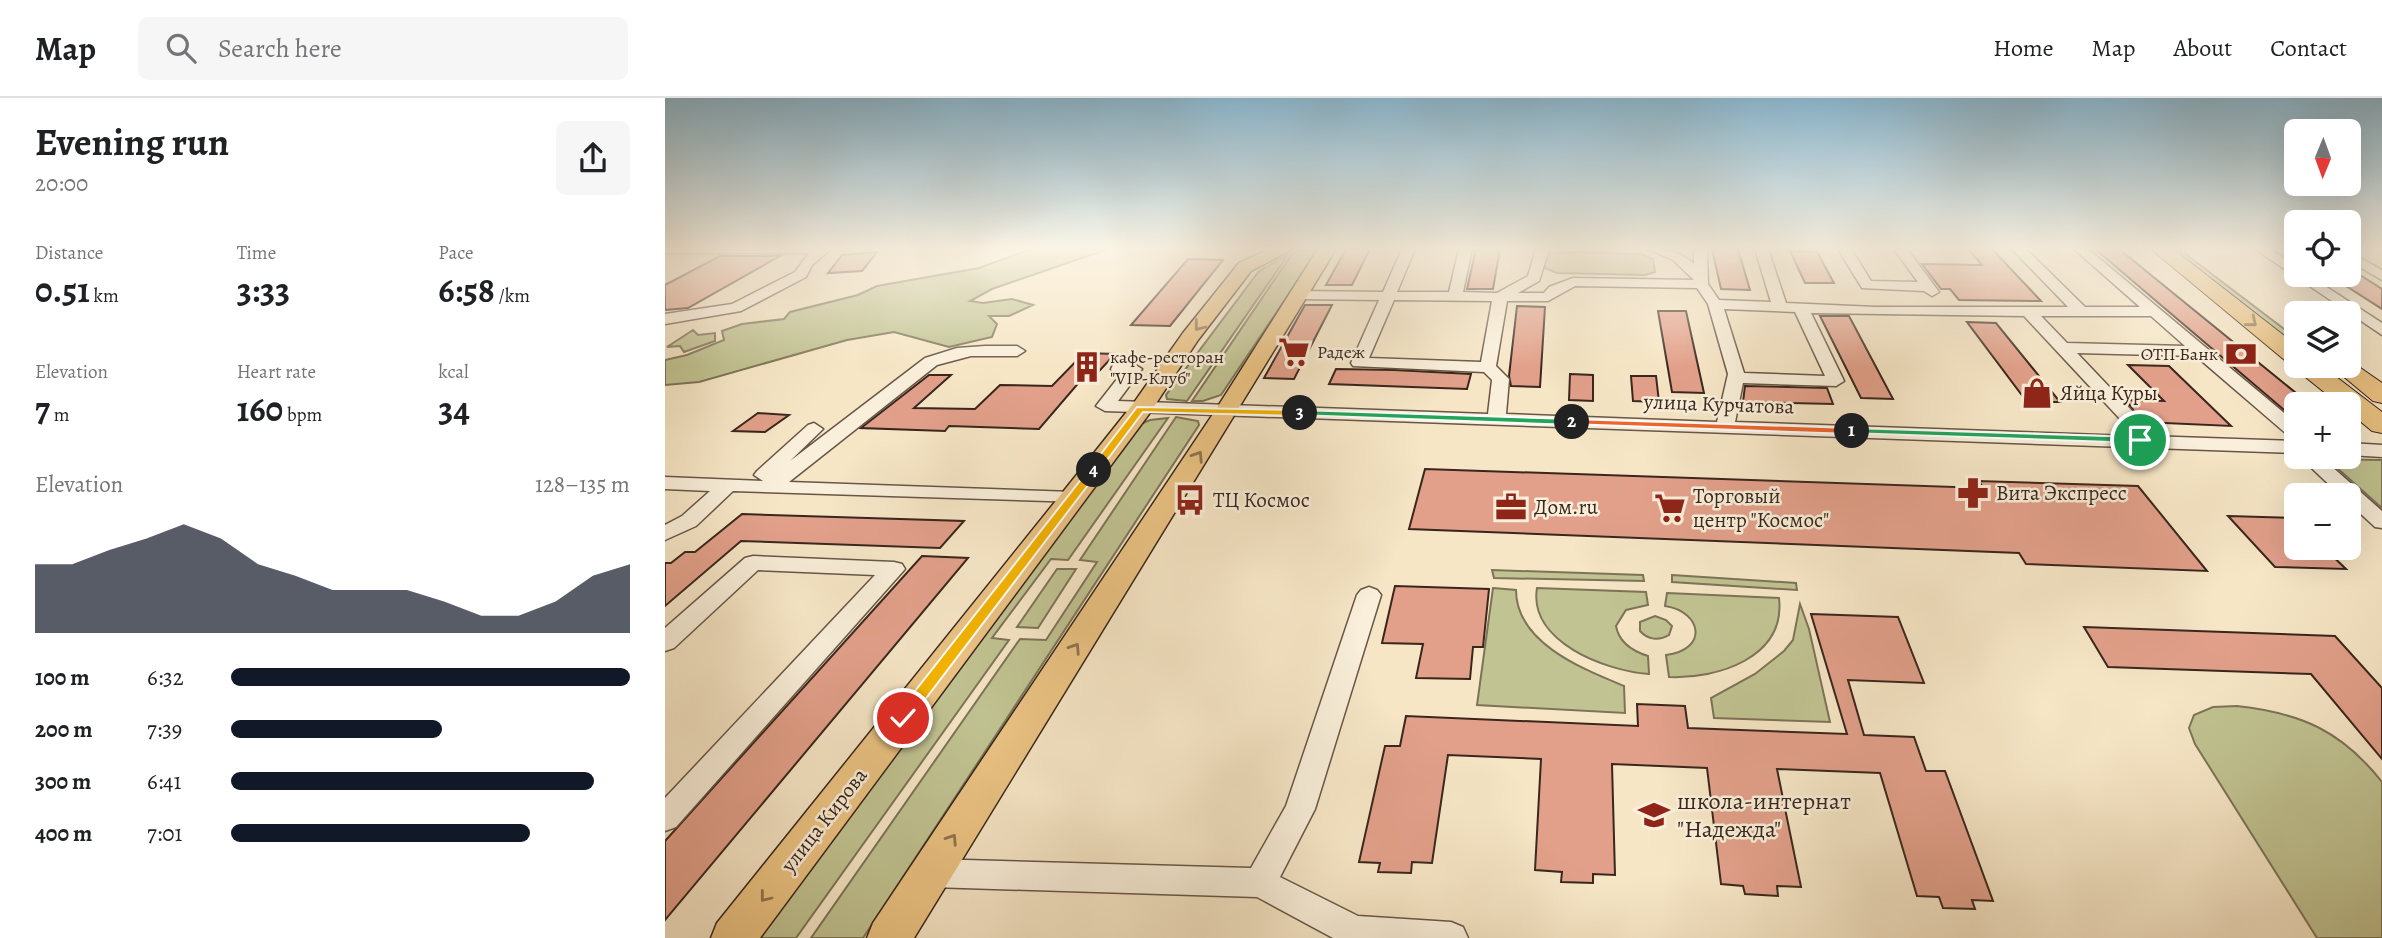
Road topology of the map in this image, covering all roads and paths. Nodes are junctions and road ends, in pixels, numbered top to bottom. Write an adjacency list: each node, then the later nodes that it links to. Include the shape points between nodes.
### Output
1 (774, 288): 27 (street, via 736,308)
2 (1228, 288): 38 (main road, улица Кирова, one-way to 38, via 1190,337)
3 (1303, 288): 17 (main road)
4 (1391, 288): 16 (street)
5 (1457, 288): 18 (street)
6 (1516, 288): 19 (street)
7 (1558, 288): 19 (street, via 1548,297)
8 (1705, 288): 20 (street)
9 (1774, 288): 21 (street)
10 (1928, 288): 23 (street)
11 (2057, 288): 25 (street)
12 (2125, 288): 26 (street)
13 (2210, 288): 30 (highway, one-way to 30)
14 (2239, 288): 28 (highway)
15 (2319, 288): 29 (street)
16 (1388, 294): 17 (street); 18 (street); 34 (street, via 1359,363)
17 (1299, 295): 40 (main road)
18 (1455, 295): 19 (street)
19 (1500, 297): 34 (street)
20 (1714, 304): 21 (street); 35 (street)
21 (1780, 306): 22 (street)
22 (1800, 306): 23 (street, via 1875,311); 35 (street, via 1836,382)
23 (1954, 309): 24 (street)
24 (2027, 310): 25 (street); 31 (street)
25 (2080, 311): 26 (street)
26 (2152, 312): 33 (street)
27 (665, 319)
28 (2284, 322)
29 (2382, 330)
30 (2284, 347)
31 (2064, 348): 33 (street); 46 (street, via 2129,418)
32 (1017, 351): 53 (street, via 940,355)
33 (2201, 351): 42 (street)
34 (1488, 366): 41 (street, via 1501,379)
35 (1735, 378): 44 (street)
36 (2322, 378): 43 (highway)
37 (2359, 378): 39 (highway)
38 (1114, 392): 40 (street, улица Курчатова); 54 (main road, улица Кирова)
39 (2382, 395)
40 (1227, 411): 41 (street, улица Курчатова); 60 (main road, one-way to 40)
41 (1496, 419): 44 (street, улица Курчатова)
42 (2284, 422)
43 (2382, 425)
44 (1725, 427): 46 (street, улица Курчатова)
45 (814, 429): 53 (street, via 784,455)
46 (2140, 440): 47 (street, улица Курчатова)
47 (2284, 446)
48 (2361, 450): 49 (street)
49 (2382, 451)
50 (2323, 469): 55 (street)
51 (665, 483): 52 (street)
52 (728, 485): 53 (street); 56 (street, via 689,521)
53 (762, 487): 54 (street)
54 (1073, 498): 62 (main road, улица Кирова, one-way to 62)
55 (2382, 522)
56 (665, 533)
57 (1369, 596): 61 (street, via 1300,809)
58 (665, 642): 59 (street, via 753,563 894,569)
59 (665, 818)
60 (931, 873): 61 (street); 63 (main road)
61 (1260, 883): 64 (street, via 1355,932)
62 (733, 938)
63 (889, 938)
64 (1451, 938)

